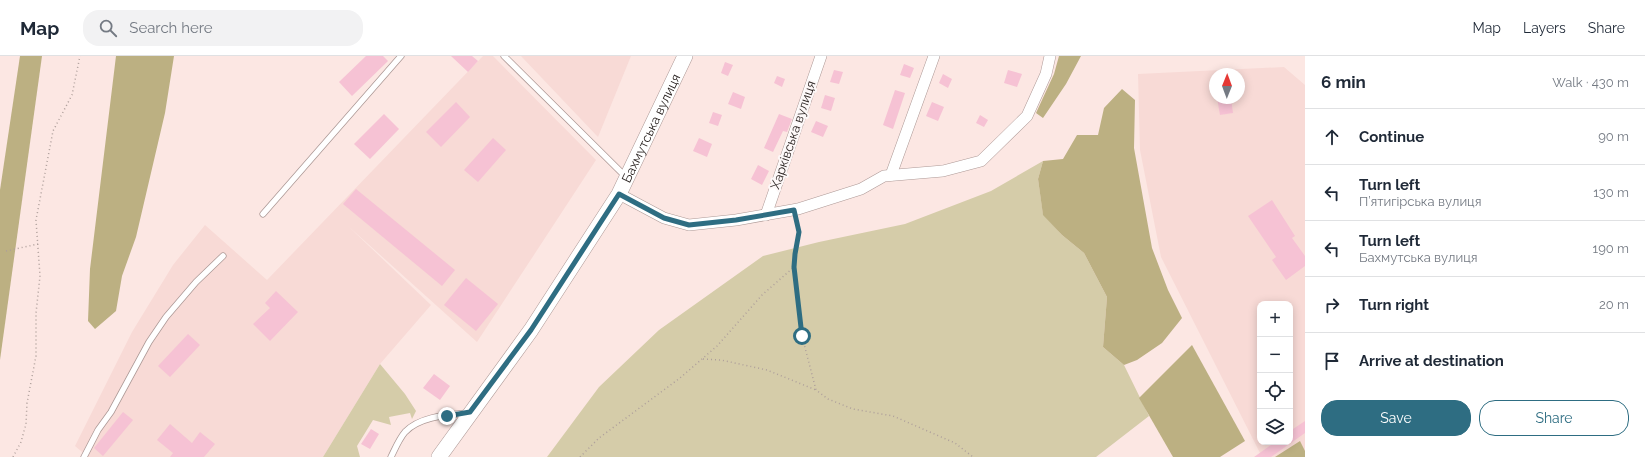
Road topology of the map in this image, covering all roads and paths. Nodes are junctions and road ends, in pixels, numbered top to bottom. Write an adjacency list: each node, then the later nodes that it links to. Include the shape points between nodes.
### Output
1 (80, 56): 14 (path, via 72,95 53,131 36,220)
2 (401, 56): 12 (lane)
3 (504, 56): 9 (lane)
4 (685, 56): 9 (main road, Бахмутська вулиця)
5 (821, 56): 13 (street, Харківська вулиця)
6 (934, 56): 8 (street)
7 (1050, 56): 8 (street, via 1046,74 1026,116 981,161 943,171)
8 (891, 175): 11 (street, via 884,176 861,189)
9 (627, 178): 10 (main road, Бахмутська вулиця)
10 (619, 194): 13 (street, via 664,218 689,225); 20 (main road, Бахмутська вулиця, via 531,330)
11 (794, 210): 13 (street); 17 (path, via 799,232)
12 (263, 214)
13 (766, 215)
14 (38, 244): 15 (path); 21 (path, via 40,276 36,313 36,356 27,402 26,424)
15 (6, 251)
16 (223, 256): 22 (lane, via 166,317 149,342)
17 (794, 267): 18 (path, via 762,295 717,346); 19 (path, via 802,336)
18 (702, 359): 19 (path, via 721,360 767,370); 25 (path, via 599,438)
19 (816, 390): 26 (path, via 828,399 853,409 893,416 955,443)
20 (470, 412): 23 (lane, via 430,419 414,425 405,432); 24 (main road, Бахмутська вулиця)
21 (13, 457)
22 (84, 457)
23 (391, 457)
24 (439, 457)
25 (580, 457)
26 (973, 457)

